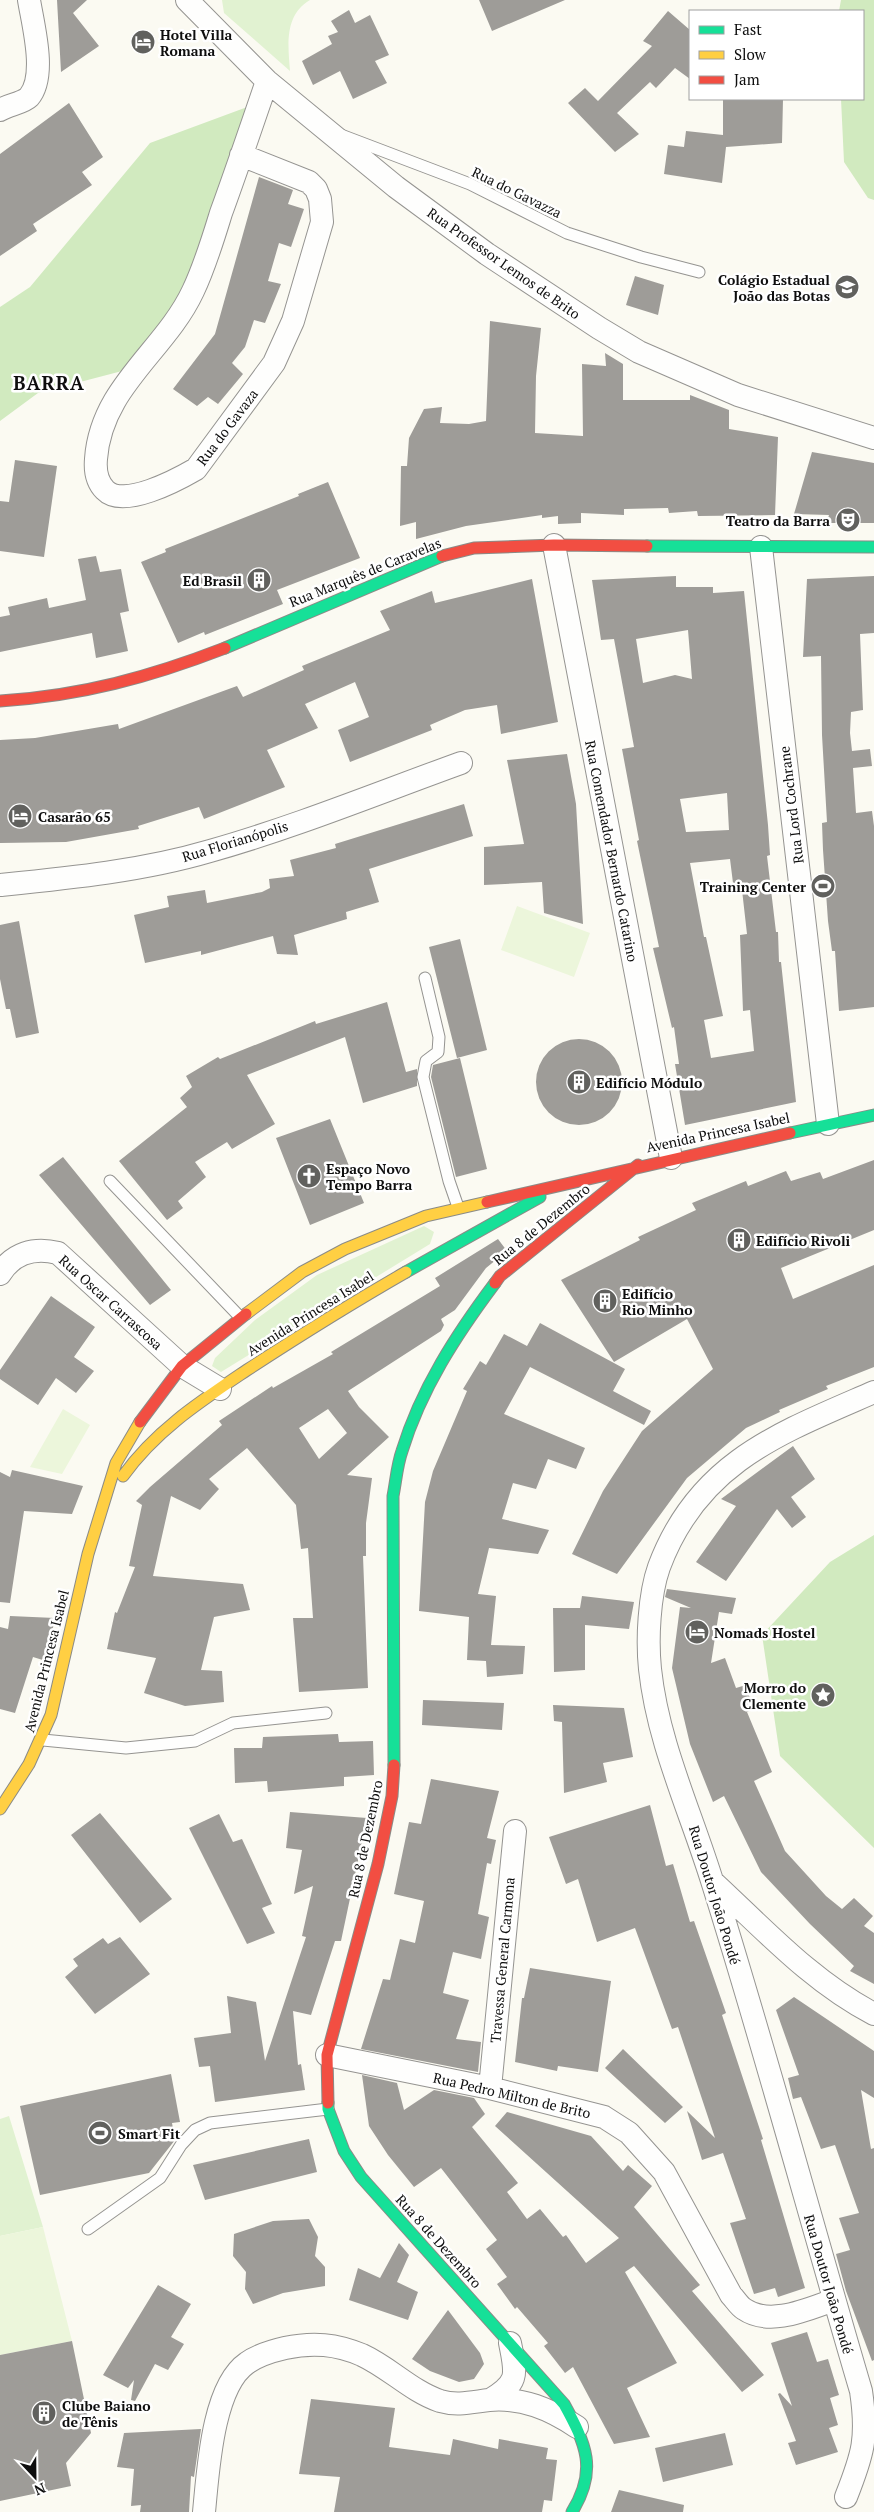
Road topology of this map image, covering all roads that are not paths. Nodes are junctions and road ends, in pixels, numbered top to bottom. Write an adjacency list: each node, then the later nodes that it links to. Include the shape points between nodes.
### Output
1 (29, 0): 4 (street, via 37,51 36,82 28,98)
2 (188, 0): 3 (street, Rua Professor Lemos de Brito)
3 (268, 81): 5 (street, Rua Professor Lemos de Brito); 6 (street, Rua do Gavaza)
4 (0, 110)
5 (325, 130): 7 (lane, Rua do Gavazza, via 379,147 470,184 567,233); 8 (street, Rua Professor Lemos de Brito, via 488,254 639,352 738,395)
6 (241, 155): 6 (street, Rua do Gavaza, via 309,182 320,199 322,222 293,321 274,363 196,469 133,496 117,497 106,492 98,481 97,439 107,413 121,391 192,294)
7 (698, 272)
8 (874, 438)
9 (554, 545): 11 (street, Rua Marquês de Caravelas); 12 (street, Rua Marquês de Caravelas, via 474,548 446,554 184,663 123,683 74,694); 18 (street, Rua Comendador Bernardo Catarino)
10 (874, 546): 11 (street, Rua Marquês de Caravelas)
11 (761, 547): 17 (street, Rua Lord Cochrane)
12 (0, 701)
13 (461, 763): 14 (street, Rua Florianópolis, via 209,852 142,866)
14 (0, 885)
15 (425, 978): 22 (lane, via 439,1037 438,1052 426,1061 423,1077)
16 (874, 1115): 17 (street, Avenida Princesa Isabel)
17 (828, 1124): 18 (street, Avenida Princesa Isabel)
18 (671, 1158): 19 (street, Avenida Princesa Isabel)
19 (638, 1166): 21 (street, Avenida Princesa Isabel); 37 (street, Rua 8 de Dezembro, via 500,1276 440,1364 417,1408 401,1452 393,1496 395,1741 392,1796 378,1864)
20 (110, 1181): 26 (lane)
21 (570, 1181): 22 (street, Avenida Princesa Isabel); 24 (street, Avenida Princesa Isabel)
22 (458, 1206): 23 (street, Avenida Princesa Isabel)
23 (426, 1216): 24 (street, via 437,1221 444,1233); 26 (street, Avenida Princesa Isabel, via 345,1249 302,1272)
24 (441, 1252): 28 (street, Avenida Princesa Isabel, via 300,1334)
25 (0, 1274): 27 (street, Rua Oscar Carrascosa, via 22,1253 43,1249 58,1252)
26 (240, 1317): 27 (street, Avenida Princesa Isabel)
27 (182, 1366): 28 (street, Rua Oscar Carrascosa); 30 (street, Avenida Princesa Isabel, via 135,1429 116,1462)
28 (220, 1389): 30 (street, Avenida Princesa Isabel, via 181,1414 154,1439 127,1469)
29 (874, 1392): 35 (street, Rua Doutor João Pondé, via 769,1440 734,1462 704,1490 677,1527 658,1569 650,1618 650,1668 659,1722)
30 (99, 1511): 32 (street, Avenida Princesa Isabel)
31 (326, 1713): 32 (lane, via 233,1723 195,1741 126,1748)
32 (43, 1740): 33 (street, Avenida Princesa Isabel, via 24,1776)
33 (0, 1809)
34 (514, 1832): 38 (street, Travessa General Carmona)
35 (713, 1882): 36 (street, via 814,1975); 41 (street, Rua Doutor João Pondé)
36 (874, 2014)
37 (327, 2055): 38 (street, Rua Pedro Milton de Brito); 39 (street, Rua 8 de Dezembro)
38 (490, 2088): 41 (street, Rua Pedro Milton de Brito, via 604,2117 629,2133 664,2172 731,2295 744,2309 760,2317 781,2316)
39 (328, 2109): 40 (lane, via 210,2123 195,2130 160,2178); 42 (street, Rua 8 de Dezembro, via 344,2151 362,2177)
40 (88, 2229)
41 (834, 2300): 43 (street, Rua Doutor João Pondé)
42 (510, 2343): 44 (street, via 513,2379 507,2390); 45 (street, Rua 8 de Dezembro, via 564,2404)
43 (867, 2389): 46 (street, Rua Doutor João Pondé, via 863,2447)
44 (490, 2400): 45 (street, via 535,2404); 47 (street, via 462,2404 441,2401 413,2388 364,2356 338,2346 306,2343 268,2352 245,2364 228,2387 218,2413)
45 (578, 2428): 48 (street, Rua 8 de Dezembro, via 587,2447 590,2465 587,2482)
46 (846, 2497)
47 (204, 2512)
48 (572, 2512)

